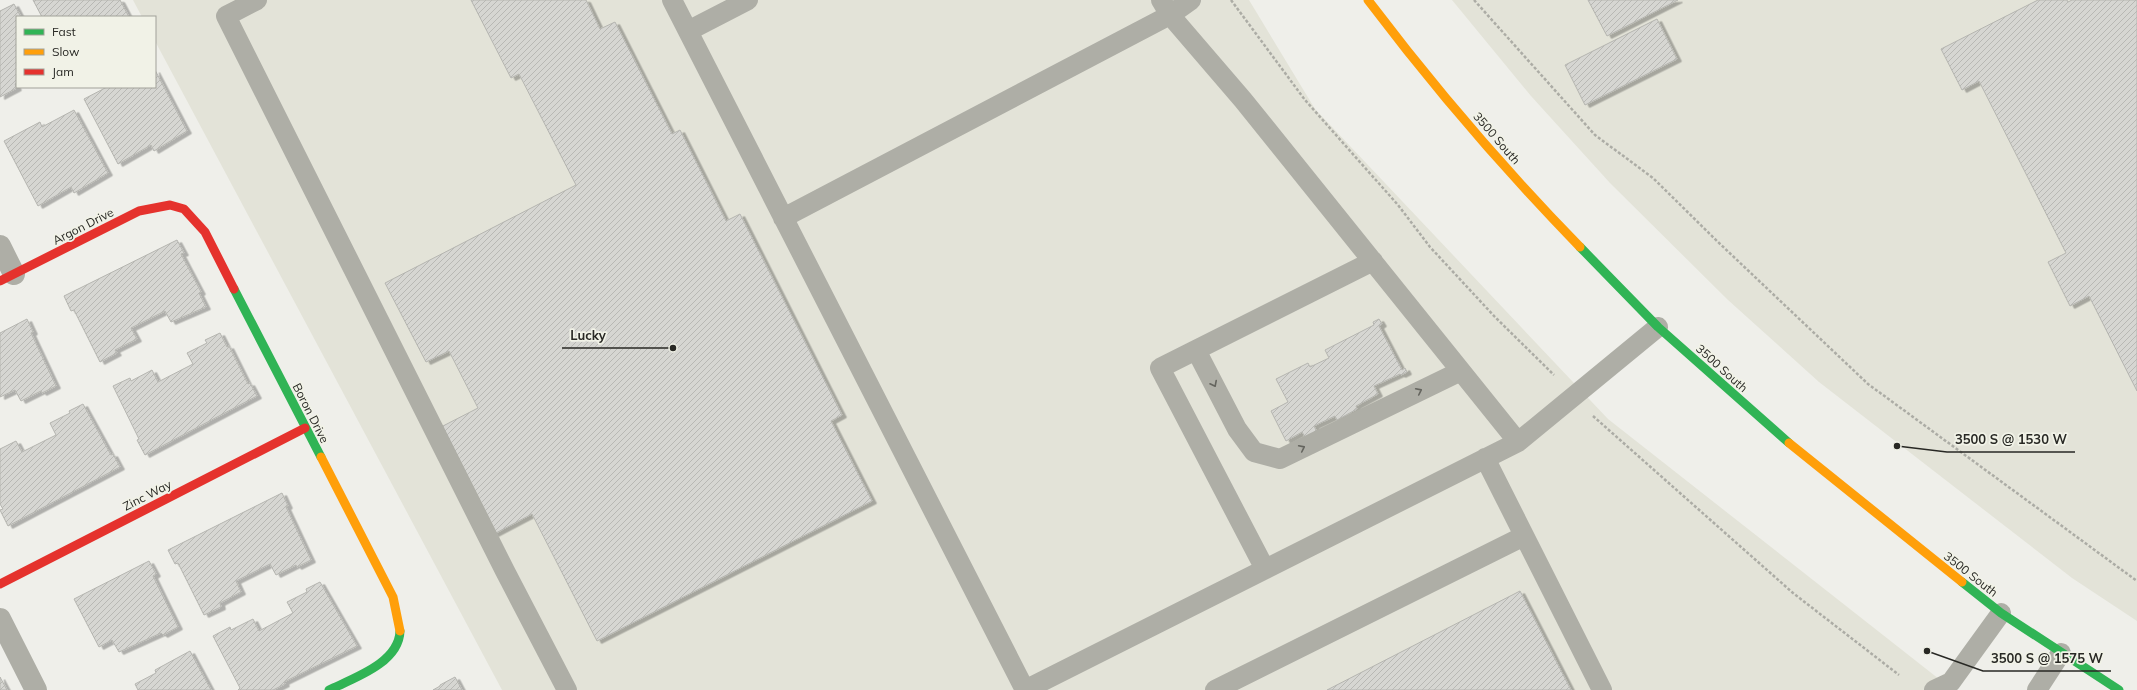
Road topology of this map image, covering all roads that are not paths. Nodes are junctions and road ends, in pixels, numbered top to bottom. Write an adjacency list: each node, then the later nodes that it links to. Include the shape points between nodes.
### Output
1 (258, 0): 27 (lane, via 226,16)
2 (672, 0): 7 (lane)
3 (748, 0): 7 (lane)
4 (1191, 0): 6 (lane)
5 (1368, 0): 13 (street, 3500 South, via 1406,50 1538,204)
6 (1166, 8): 9 (lane); 11 (lane)
7 (688, 31): 9 (lane)
8 (180, 206): 12 (street, Argon Drive, via 162,204 139,211); 16 (street, Boron Drive, via 195,218 205,232)
9 (783, 218): 28 (lane)
10 (0, 246): 12 (street)
11 (1373, 261): 14 (lane); 15 (lane)
12 (7, 277)
13 (1658, 327): 17 (lane); 22 (street, 3500 South, via 1804,457)
14 (1196, 350): 15 (lane, one-way to 15, via 1237,429 1254,452 1280,459); 20 (lane, via 1160,368)
15 (1461, 371): 17 (lane)
16 (305, 428): 21 (street, Zinc Way); 26 (street, Boron Drive, via 393,597 399,620 399,641 388,656 368,670)
17 (1518, 442): 18 (lane)
18 (1485, 458): 19 (lane); 20 (lane)
19 (1524, 536): 29 (lane); 30 (lane)
20 (1265, 569): 28 (lane)
21 (0, 584)
22 (2001, 613): 24 (street, 3500 South); 31 (lane, via 1951,682)
23 (0, 619): 25 (street)
24 (2061, 653): 32 (lane); 33 (street, 3500 South)
25 (36, 690)
26 (329, 690)
27 (567, 690)
28 (1025, 690)
29 (1215, 690)
30 (1602, 690)
31 (1934, 690)
32 (2037, 690)
33 (2119, 690)

